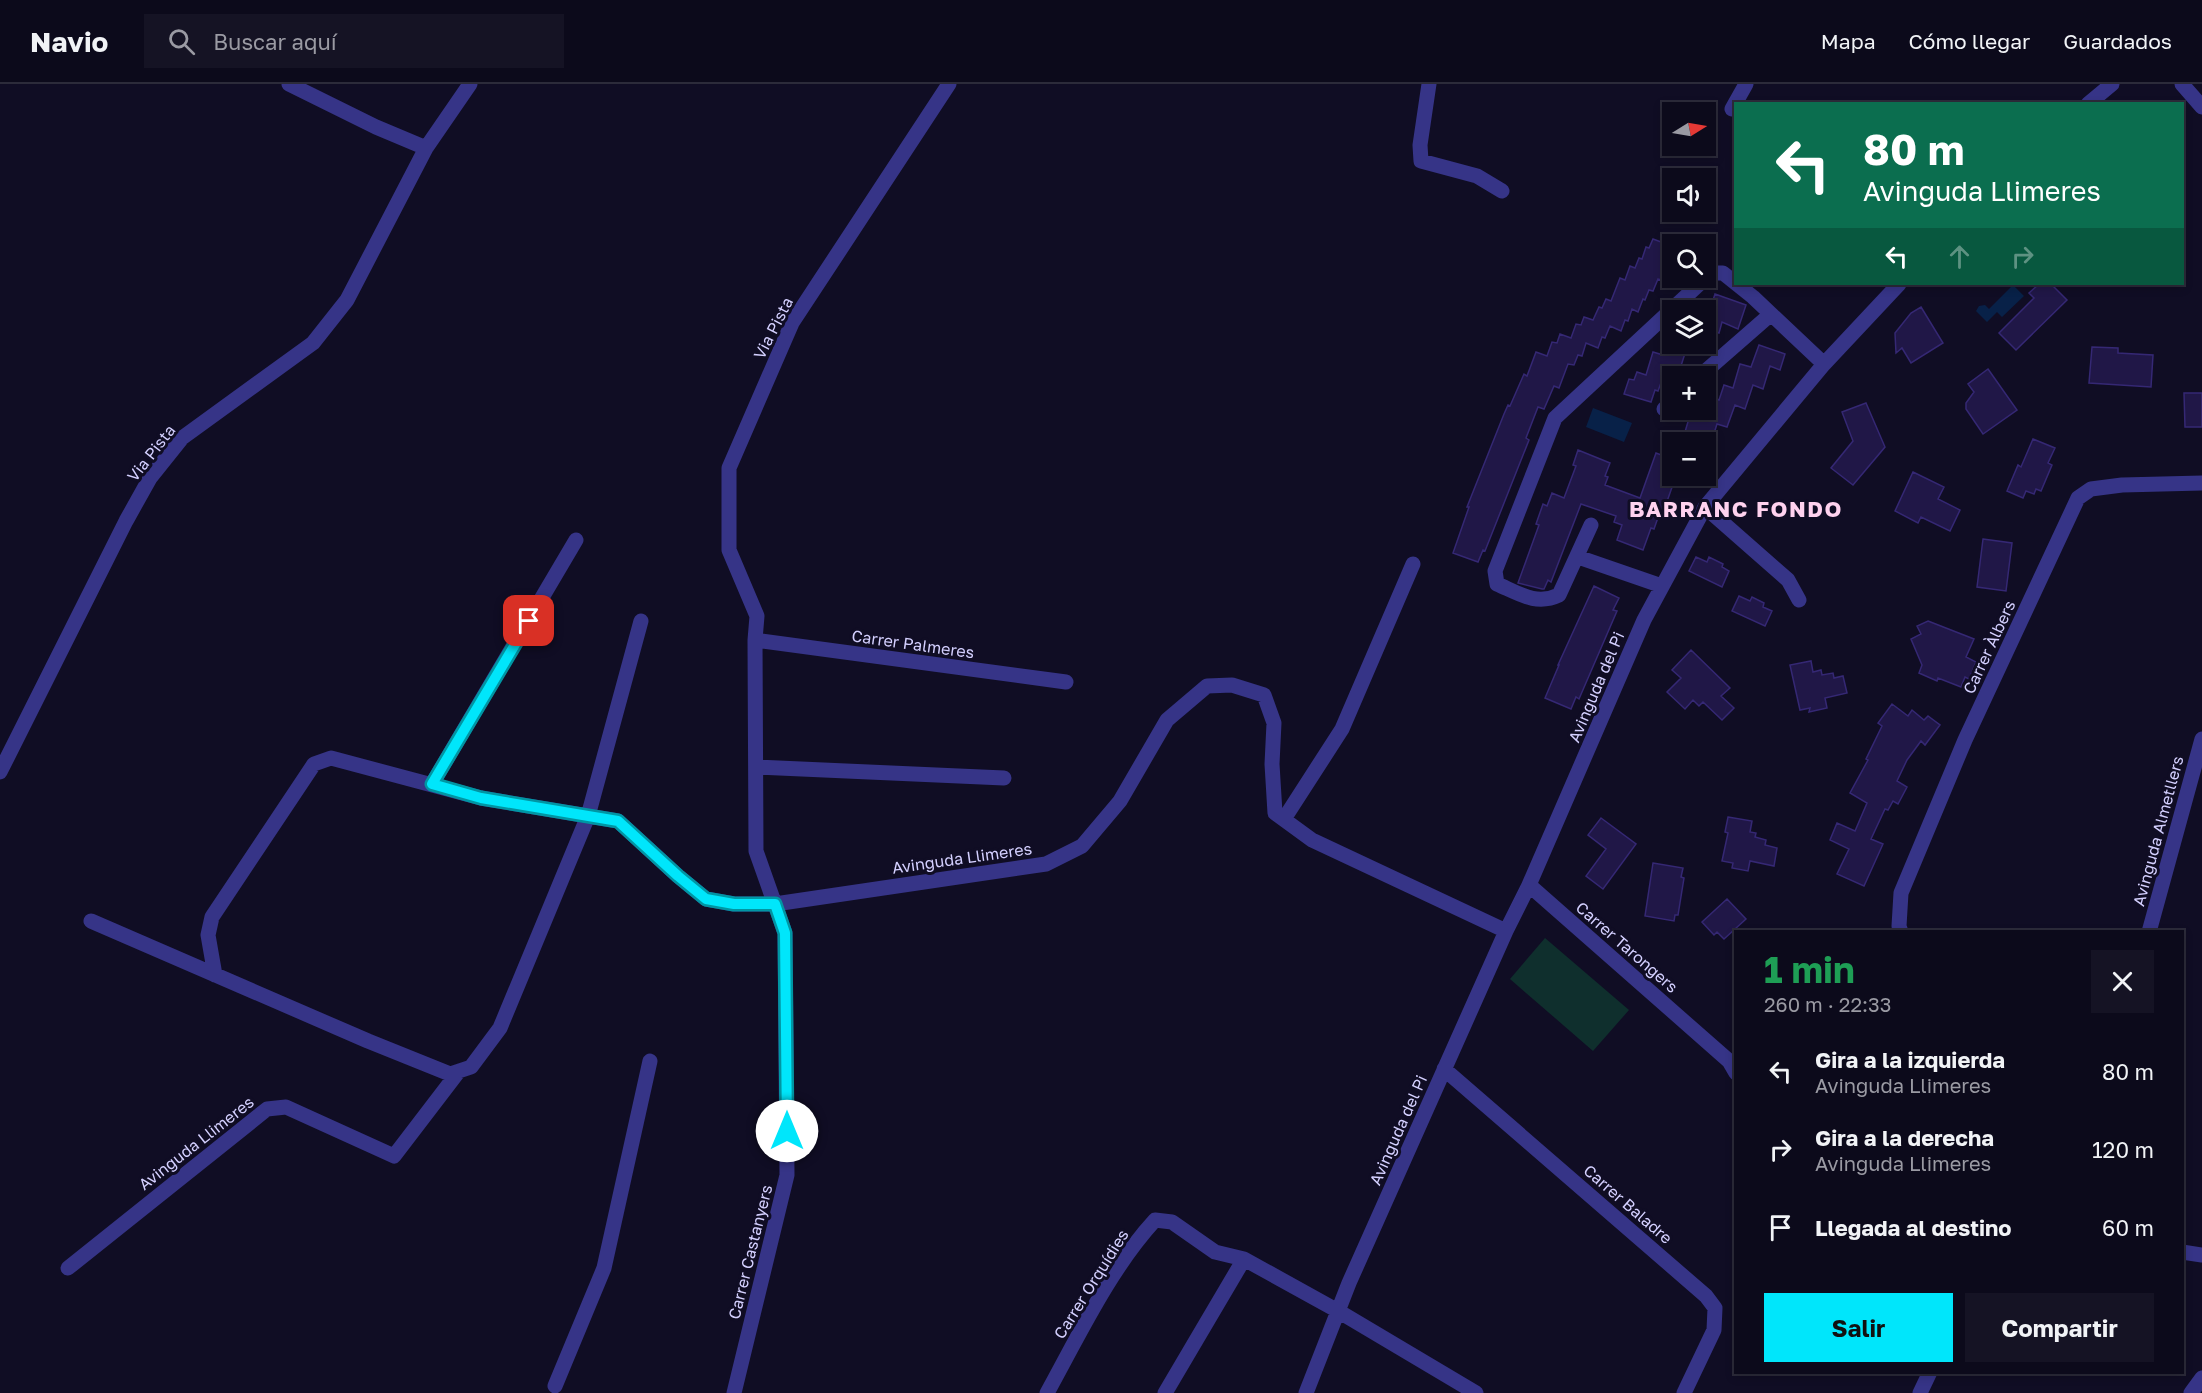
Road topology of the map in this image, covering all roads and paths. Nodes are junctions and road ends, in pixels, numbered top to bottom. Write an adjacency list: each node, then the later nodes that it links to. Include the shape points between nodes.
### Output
1 (289, 84): 13 (street)
2 (470, 84): 13 (street, Via Pista)
3 (949, 84): 30 (street, Via Pista, via 792,323 729,468 729,550 757,616)
4 (1429, 84): 14 (street, via 1421,161 1477,176)
5 (1746, 84): 8 (street)
6 (2112, 84): 9 (street)
7 (2182, 84): 11 (street)
8 (1736, 102)
9 (2090, 102)
10 (1734, 105): 12 (street)
11 (2202, 107)
12 (1732, 109)
13 (426, 148): 34 (street, Via Pista, via 347,300 313,343 182,438 150,478)
14 (1502, 191)
15 (1734, 282): 25 (street, via 1723,273 1711,273 1555,418 1495,571 1497,584 1536,600 1548,600 1559,595)
16 (1737, 285): 18 (street)
17 (1898, 285): 19 (street, Avinguda del Pi)
18 (1771, 314): 19 (street); 20 (street)
19 (1824, 364): 22 (street, Avinguda del Pi)
20 (1711, 366)
21 (2202, 483): 42 (street, Carrer Àlbers, via 2122,485 2091,489 2078,498 1965,740 1901,893)
22 (1705, 507): 27 (street, Avinguda del Pi); 28 (street, via 1788,580)
23 (1592, 525): 25 (street)
24 (576, 540): 36 (street)
25 (1578, 557): 27 (street)
26 (1413, 564): 38 (street, via 1342,729)
27 (1662, 586): 39 (street, Avinguda del Pi)
28 (1799, 600)
29 (641, 621): 37 (street, Avinguda Llimeres)
30 (755, 640): 31 (street, Carrer Palmeres); 33 (street)
31 (1066, 682)
32 (2202, 739): 43 (street, Avinguda Almetllers)
33 (756, 767): 35 (street); 40 (street, via 756,851)
34 (1, 771)
35 (1004, 778)
36 (432, 784): 37 (street, Avinguda Llimeres, via 481,798); 45 (street, Avinguda Llimeres, via 331,758 314,764 212,916 208,935)
37 (588, 816): 40 (street, Avinguda Llimeres, via 618,821 706,899); 49 (street, Avinguda Llimeres, via 500,1028 471,1067)
38 (1284, 819): 40 (street, Avinguda Llimeres, via 1275,813 1274,723 1264,695 1232,685 1207,686 1167,720 1120,801 1082,846 1046,864); 44 (street, via 1312,840)
39 (1529, 885): 44 (street); 48 (street, Carrer Tarongers, via 1730,1061)
40 (775, 904): 58 (street, Carrer Castanyers, via 785,933 787,1175)
41 (91, 921): 45 (street)
42 (1900, 930)
43 (2150, 930)
44 (1506, 931): 47 (street, Avinguda del Pi)
45 (214, 975): 49 (street, via 450,1074)
46 (650, 1061): 57 (street, via 604,1268)
47 (1444, 1069): 54 (street, Avinguda del Pi); 63 (street, Carrer Baladre, via 1707,1296 1715,1308 1714,1330)
48 (1734, 1069)
49 (459, 1071): 53 (street, Avinguda Llimeres, via 394,1156 286,1107 267,1109)
50 (2184, 1252): 51 (street)
51 (2202, 1255)
52 (1244, 1259): 54 (street); 59 (street, Carrer Orquídies, via 1215,1252 1172,1222 1155,1220 1137,1239 1087,1319); 60 (street)
53 (68, 1268)
54 (1338, 1311): 61 (street, Avinguda del Pi); 62 (street)
55 (1929, 1374): 64 (street)
56 (2202, 1378): 65 (street)
57 (556, 1391)
58 (734, 1393)
59 (1047, 1393)
60 (1165, 1393)
61 (1306, 1393)
62 (1476, 1393)
63 (1684, 1393)
64 (1920, 1393)
65 (2191, 1393)

